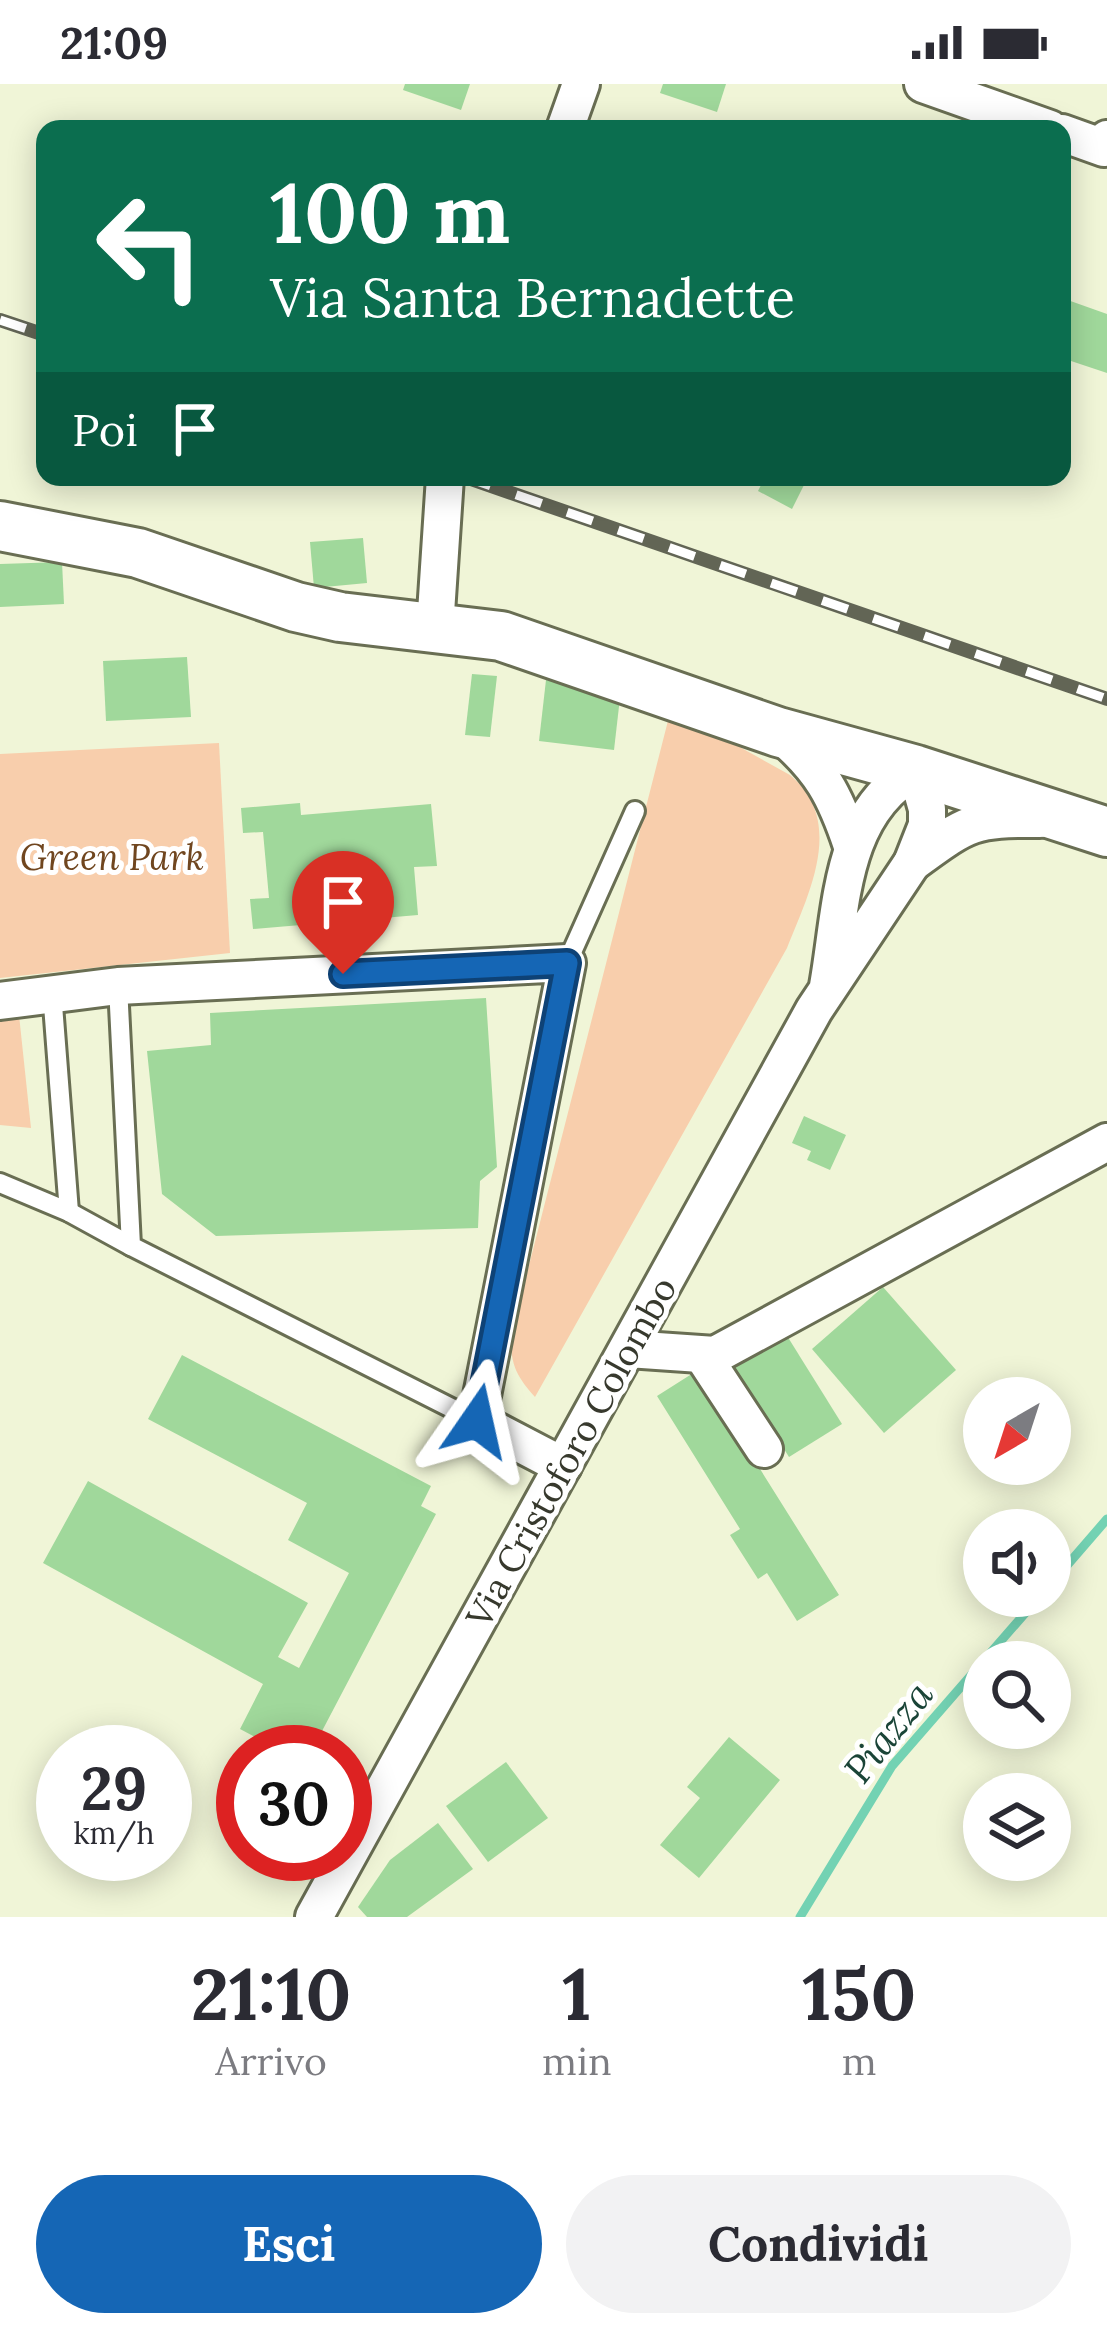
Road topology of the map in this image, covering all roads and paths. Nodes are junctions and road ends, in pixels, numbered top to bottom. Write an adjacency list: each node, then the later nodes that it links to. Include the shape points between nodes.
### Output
1 (581, 84): 3 (street)
2 (923, 84): 4 (street)
3 (568, 120)
4 (1025, 120)
5 (1071, 136): 6 (street, via 1104,148)
6 (1107, 139)
7 (444, 486): 9 (street)
8 (0, 526): 9 (street, via 138,553 296,608)
9 (435, 628): 10 (street, via 501,636)
10 (778, 732): 11 (street); 14 (street, via 825,780)
11 (916, 770): 13 (street); 14 (street, Via Cristoforo Colombo, via 872,806); 15 (street, Via Cristoforo Colombo, via 927,825)
12 (635, 811): 16 (lane)
13 (1087, 826): 15 (street, Via Cristoforo Colombo, via 978,820)
14 (853, 846): 18 (street, Via Cristoforo Colombo)
15 (912, 863): 18 (street, Via Cristoforo Colombo)
16 (567, 963): 17 (street); 27 (street)
17 (106, 980): 19 (street); 24 (lane)
18 (828, 986): 25 (street, Via Cristoforo Colombo)
19 (52, 992): 20 (street); 23 (lane)
20 (0, 1000)
21 (1107, 1142): 26 (street)
22 (0, 1183): 23 (lane)
23 (69, 1212): 24 (lane)
24 (131, 1246): 27 (lane)
25 (628, 1349): 26 (street); 29 (street, Via Cristoforo Colombo)
26 (704, 1356): 28 (street)
27 (477, 1421): 29 (street)
28 (764, 1449)
29 (563, 1466): 30 (street, Via Cristoforo Colombo)
30 (314, 1917)

